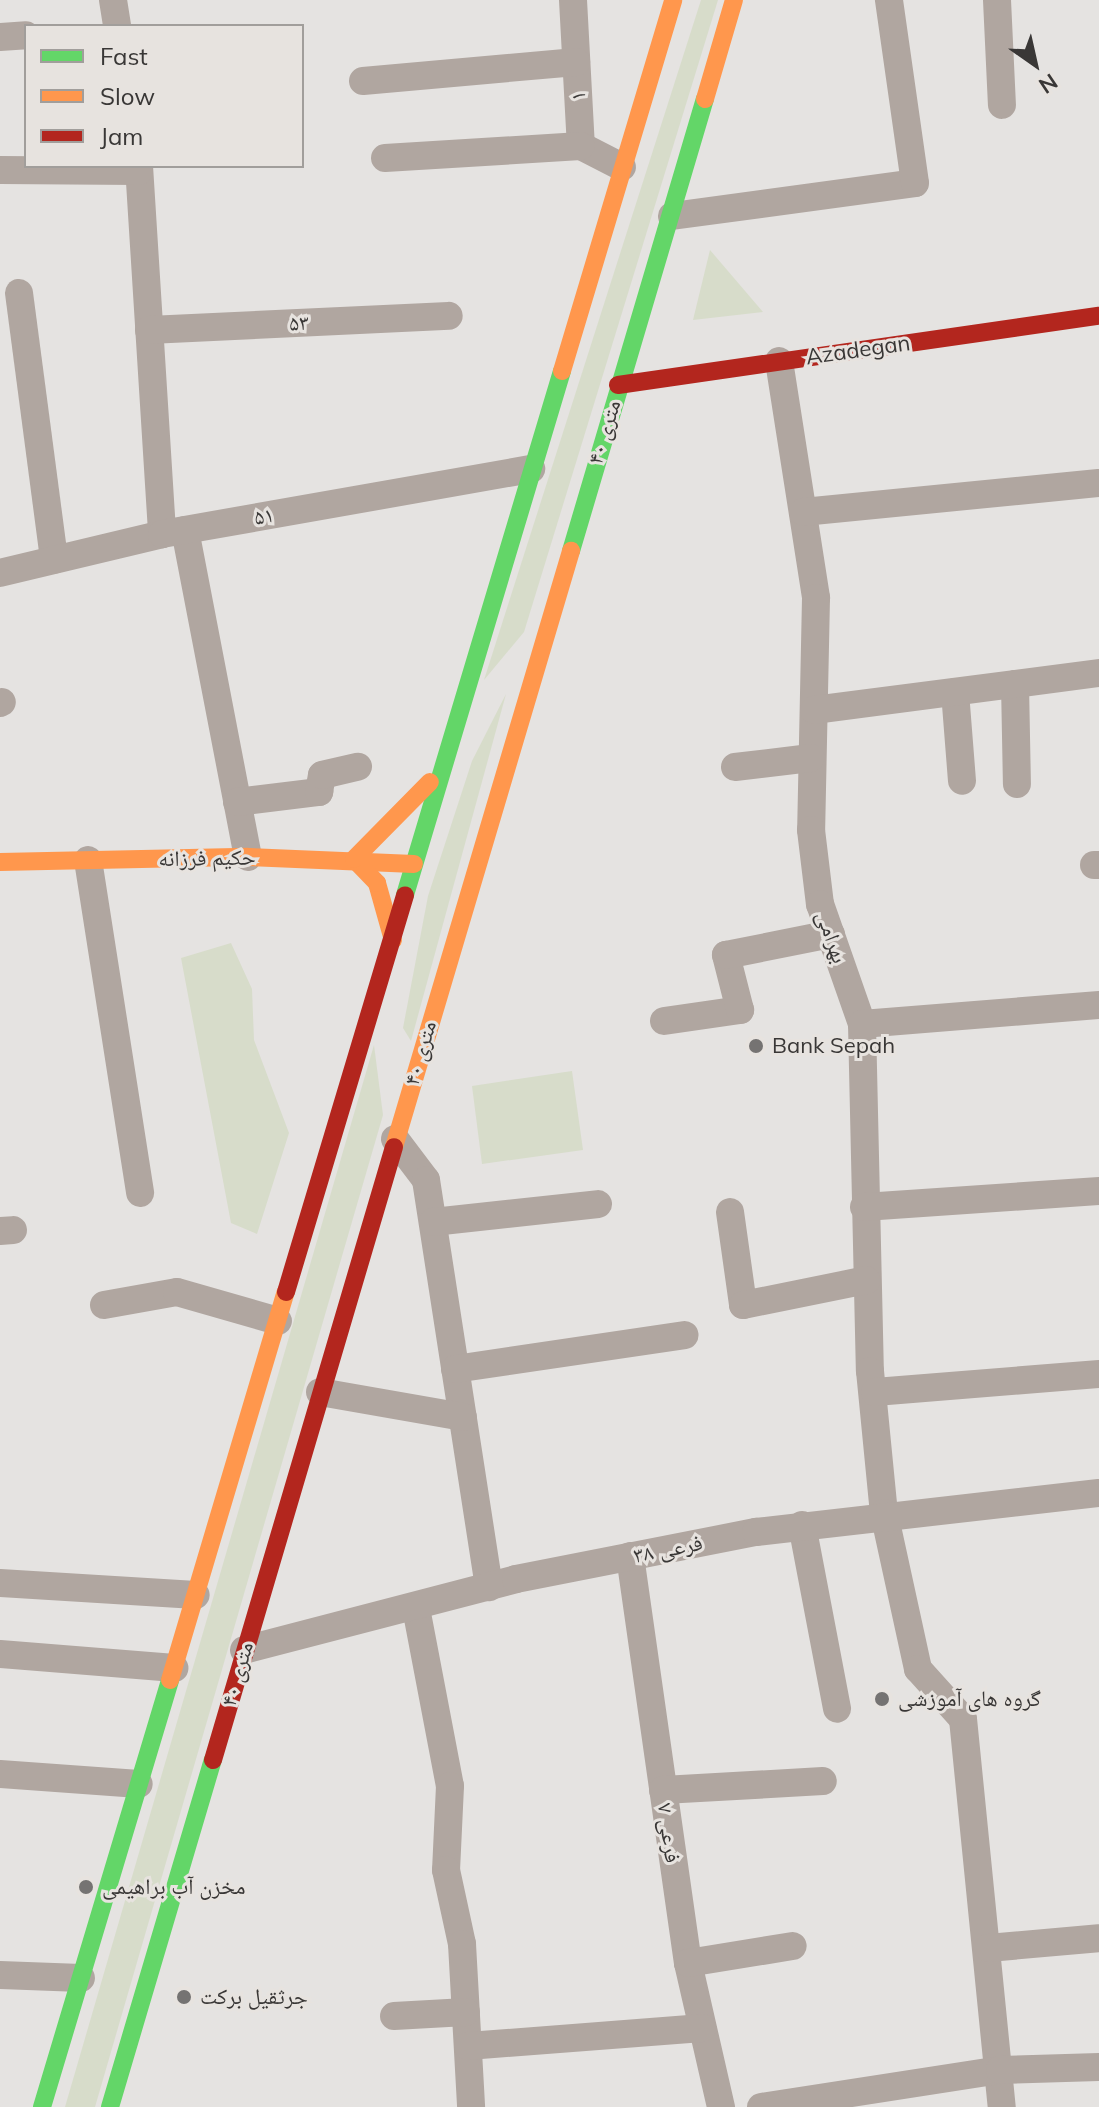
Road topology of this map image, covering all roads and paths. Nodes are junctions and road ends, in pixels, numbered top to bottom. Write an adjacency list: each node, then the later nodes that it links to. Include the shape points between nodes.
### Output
1 (113, 0): 7 (street)
2 (573, 0): 10 (street, ۱)
3 (673, 0): 15 (main road)
4 (734, 0): 18 (main road, ۴۰ متری)
5 (889, 0): 18 (street, via 915,183)
6 (997, 0): 12 (street)
7 (117, 24)
8 (24, 35): 9 (street)
9 (0, 37)
10 (576, 62): 11 (street); 13 (street, ۱)
11 (363, 81)
12 (1002, 105)
13 (581, 146): 14 (street); 15 (street)
14 (385, 158)
15 (622, 167): 25 (main road)
16 (139, 168): 17 (street); 22 (street)
17 (0, 170)
18 (672, 216): 24 (main road, ۴۰ متری)
19 (19, 293): 29 (street)
20 (449, 316): 22 (street, ۵۳)
21 (1099, 316): 23 (main road, Azadegan)
22 (149, 330): 28 (street)
23 (779, 361): 24 (main road, Azadegan); 27 (street, بهرامی)
24 (618, 385): 31 (main road, ۴۰ متری)
25 (531, 469): 28 (street, ۵۱); 39 (main road)
26 (1099, 483): 27 (street)
27 (803, 512): 36 (street, بهرامی, via 816,598)
28 (173, 532): 29 (street, ۵۱); 44 (street)
29 (54, 560): 30 (street, ۵۱)
30 (0, 573)
31 (544, 633): 33 (main road); 57 (main road, ۴۰ متری)
32 (1099, 673): 34 (street)
33 (509, 677)
34 (1015, 684): 35 (street); 43 (street)
35 (955, 692): 36 (street); 42 (street)
36 (814, 710): 38 (street, بهرامی)
37 (481, 718): 49 (main road, via 434,851)
38 (810, 758): 41 (street); 50 (street, بهرامی, via 811,830)
39 (444, 764): 46 (main road, via 392,828); 49 (main road)
40 (358, 767): 44 (street, via 322,775 319,792)
41 (735, 767)
42 (962, 781)
43 (1017, 784)
44 (237, 802): 45 (street)
45 (248, 857): 46 (main road, حکیم فرزانه); 47 (main road, حکیم فرزانه)
46 (354, 859): 49 (main road, حکیم فرزانه); 51 (main road, via 377,883)
47 (88, 860): 48 (main road, حکیم فرزانه); 59 (street)
48 (0, 862)
49 (414, 864): 51 (main road); 53 (main road, via 422,897)
50 (831, 934): 54 (street, via 726,955 740,1010); 55 (street, بهرامی)
51 (393, 940): 66 (main road)
52 (1099, 1005): 55 (street)
53 (392, 1017)
54 (664, 1021)
55 (862, 1024): 61 (street, بهرامی)
56 (394, 1078): 57 (main road)
57 (395, 1139): 63 (street, via 426,1180); 70 (main road, ۴۰ متری)
58 (1099, 1191): 61 (street)
59 (140, 1193)
60 (598, 1204): 63 (street)
61 (864, 1207): 64 (street, بهرامی)
62 (730, 1212): 64 (street, via 743,1305)
63 (433, 1222): 68 (street)
64 (867, 1280): 71 (street, بهرامی)
65 (104, 1305): 66 (street, via 177,1292)
66 (278, 1321): 79 (main road)
67 (685, 1335): 68 (street)
68 (455, 1369): 72 (street)
69 (1099, 1374): 71 (street)
70 (320, 1392): 72 (street); 81 (main road, ۴۰ متری)
71 (875, 1392): 74 (street, بهرامی)
72 (463, 1417): 78 (street)
73 (1099, 1494): 74 (street, فرعی ۳۸)
74 (884, 1513): 75 (street, فرعی ۳۸); 91 (street, بهرامی, via 918,1669 963,1719)
75 (802, 1525): 76 (street, فرعی ۳۸); 84 (street)
76 (630, 1556): 78 (street, فرعی ۳۸); 88 (street, فرعی ۷)
77 (0, 1583): 79 (street)
78 (489, 1587): 80 (street, فرعی ۳۸)
79 (196, 1595): 83 (main road)
80 (416, 1608): 81 (street, فرعی ۳۸); 95 (street, via 450,1786 446,1870 462,1944)
81 (244, 1650): 102 (main road, ۴۰ متری)
82 (0, 1654): 83 (street)
83 (174, 1668): 87 (main road)
84 (837, 1709)
85 (0, 1774): 87 (street)
86 (823, 1781): 88 (street)
87 (139, 1784): 94 (main road)
88 (663, 1790): 92 (street, فرعی ۷)
89 (1099, 1938): 91 (street)
90 (793, 1946): 92 (street)
91 (988, 1948): 100 (street, بهرامی)
92 (688, 1963): 97 (street, فرعی ۷)
93 (0, 1975): 94 (street)
94 (81, 1978): 101 (main road)
95 (466, 2012): 96 (street); 98 (street)
96 (394, 2016)
97 (702, 2028): 98 (street); 104 (street, فرعی ۷)
98 (468, 2046): 103 (street)
99 (1099, 2067): 100 (street)
100 (1000, 2070): 105 (street); 106 (street, بهرامی)
101 (42, 2107)
102 (110, 2107)
103 (471, 2107)
104 (721, 2107)
105 (761, 2107)
106 (1002, 2107)

